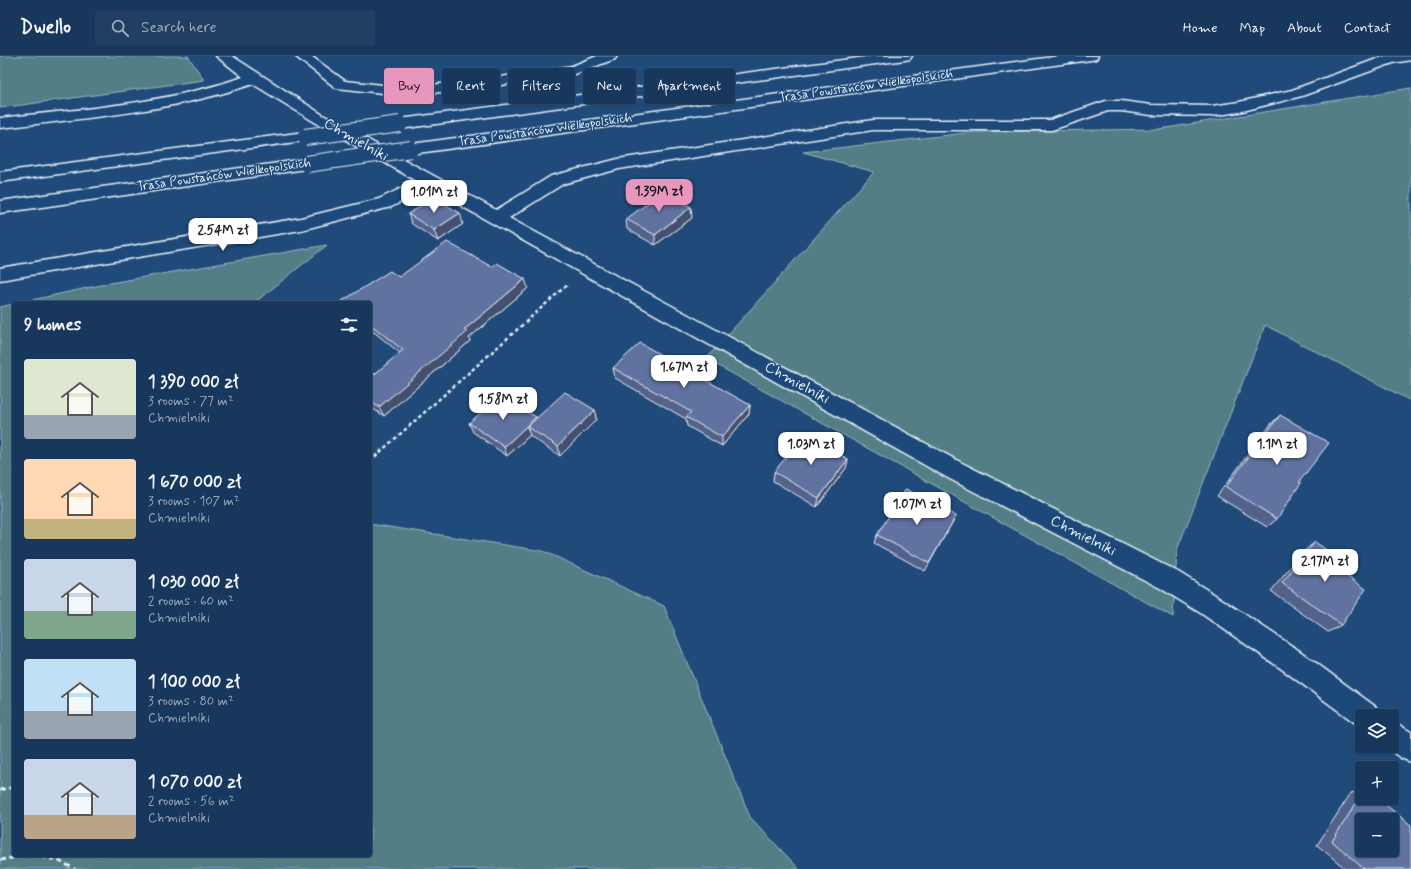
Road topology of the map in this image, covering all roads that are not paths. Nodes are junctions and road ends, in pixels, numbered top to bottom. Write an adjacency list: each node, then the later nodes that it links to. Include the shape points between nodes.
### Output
1 (223, 56): 7 (main road, Chmielniki)
2 (302, 56): 3 (main road, via 341,85 402,91 467,86 575,70)
3 (610, 56)
4 (905, 56): 9 (main road, Trasa Powstańców Wielkopolskich, bridge)
5 (1091, 56): 11 (main road, Trasa Powstańców Wielkopolskich, bridge)
6 (1410, 56): 12 (main road, via 1390,59 1297,93 1212,111 1106,106 1052,125 874,125 618,164 557,180)
7 (255, 78): 8 (main road, via 226,89 155,105); 10 (main road, Chmielniki, via 318,118)
8 (0, 123)
9 (0, 177)
10 (430, 181): 12 (main road, Chmielniki); 13 (main road, via 385,203 301,224)
11 (0, 207)
12 (496, 218): 14 (main road, Chmielniki, via 954,470 1169,580 1286,657)
13 (0, 274)
14 (1357, 709)
15 (1399, 739): 16 (main road)
16 (1411, 748)

